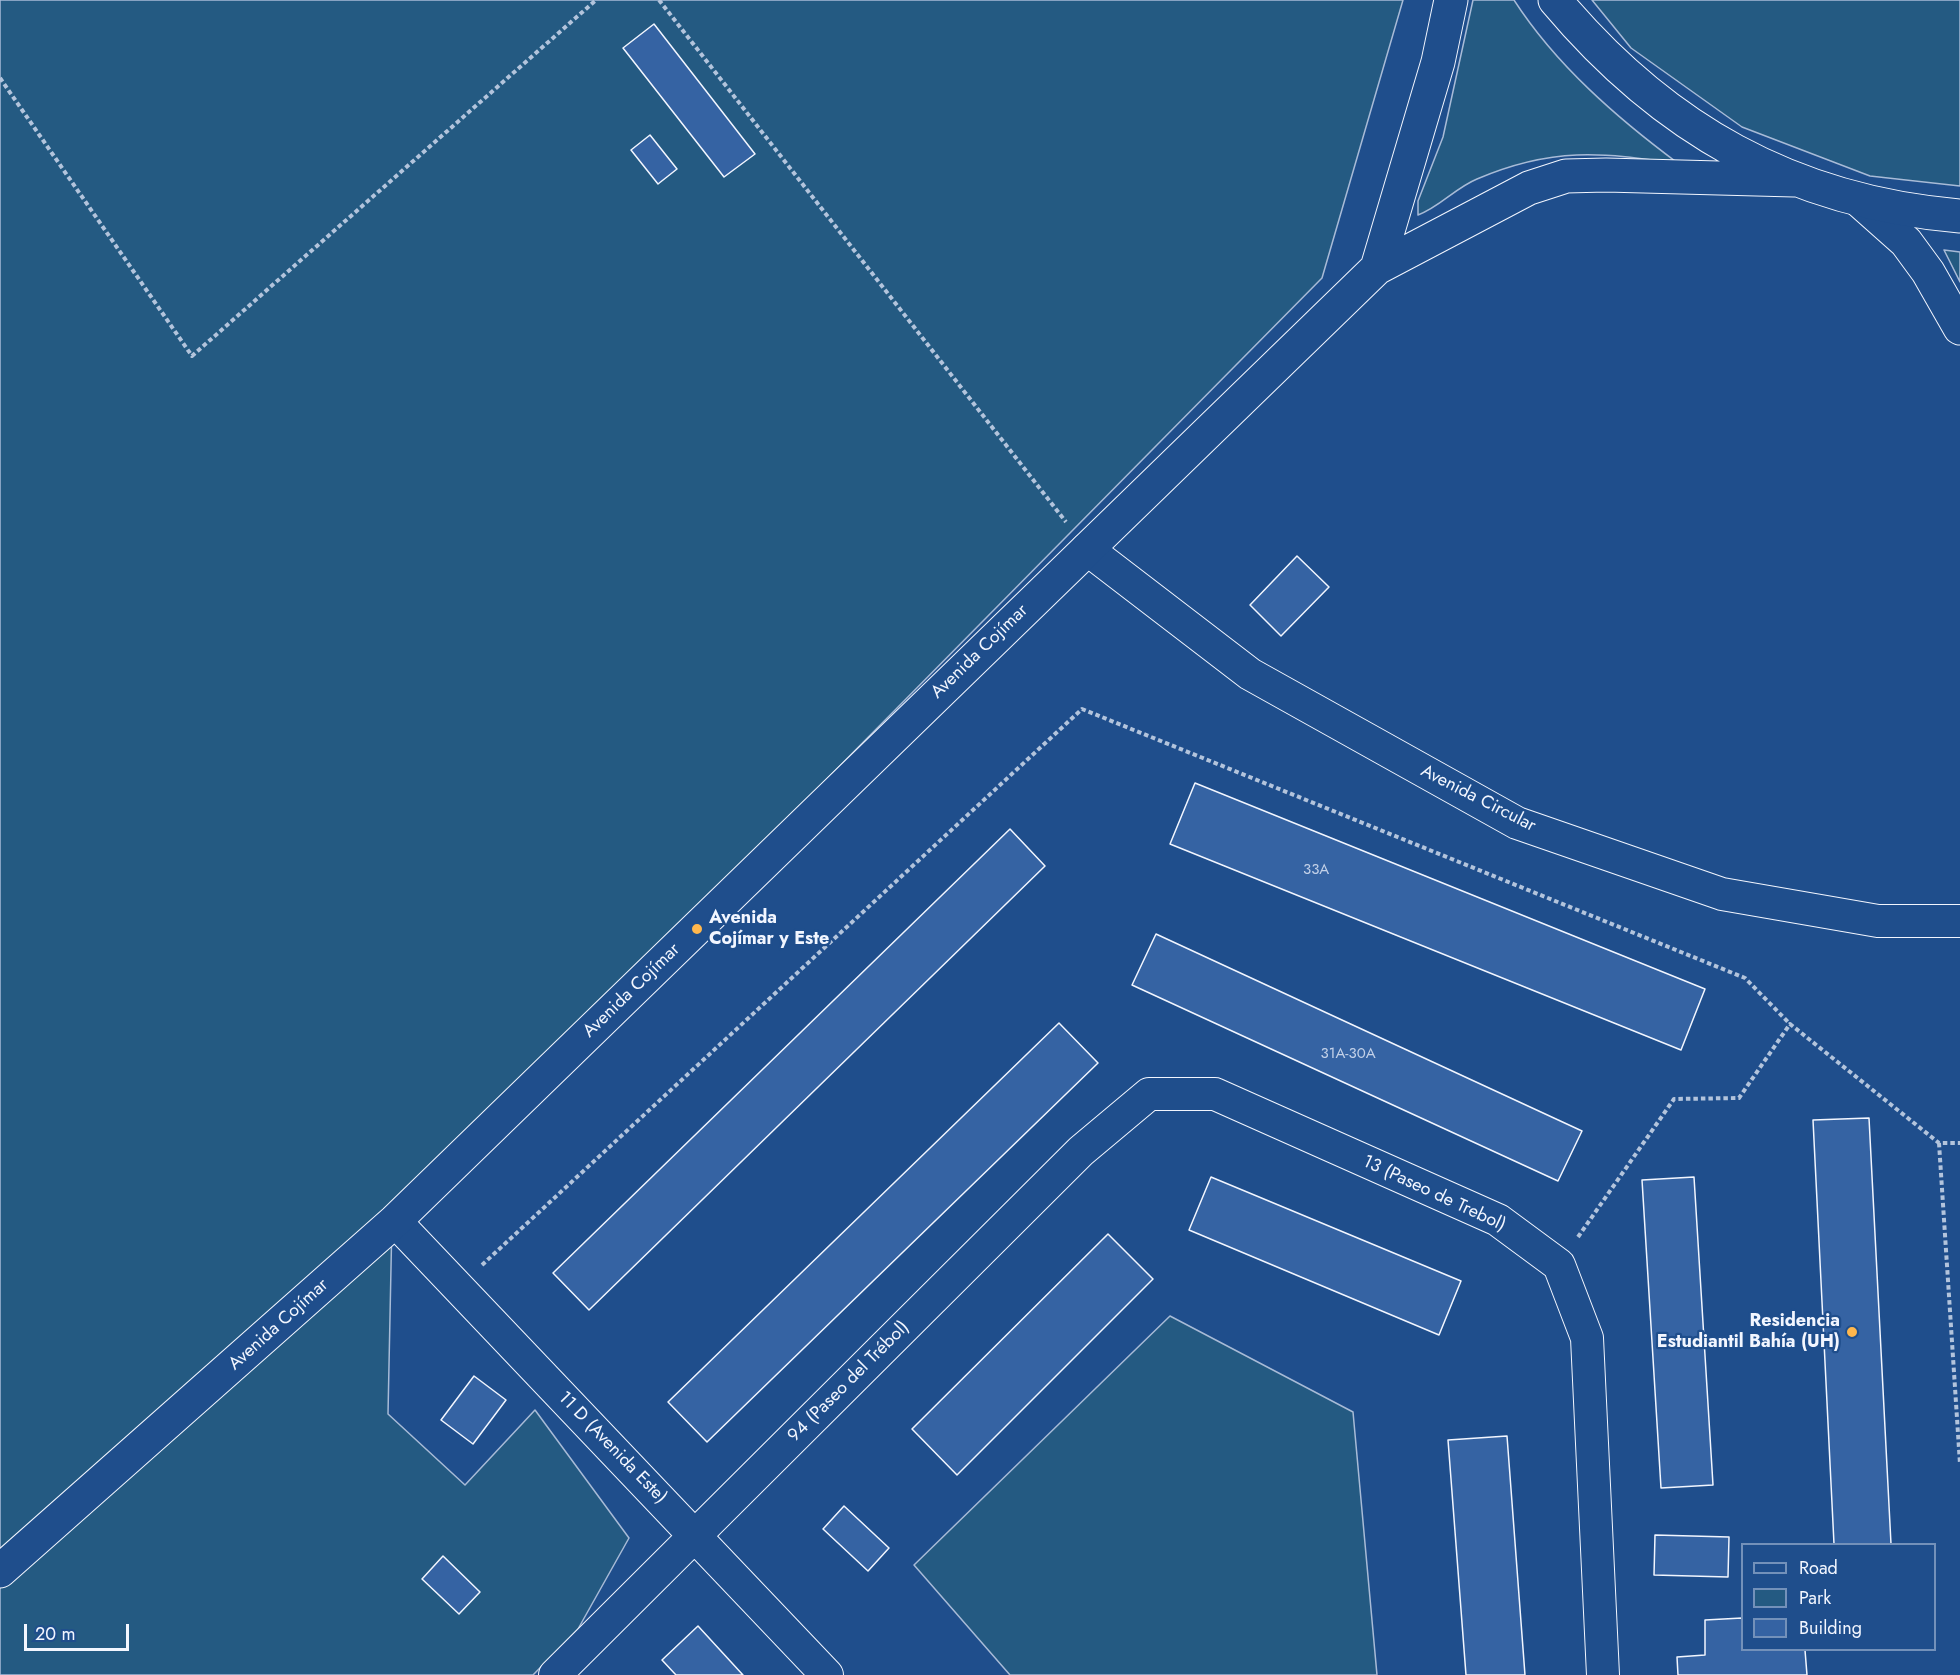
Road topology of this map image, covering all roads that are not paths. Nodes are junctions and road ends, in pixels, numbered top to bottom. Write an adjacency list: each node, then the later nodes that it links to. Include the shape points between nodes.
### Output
1 (1451, 0): 6 (main road, via 1438,62)
2 (1556, 0): 3 (main road, via 1592,44 1652,99 1720,144)
3 (1794, 180): 4 (main road); 6 (main road, via 1566,176 1529,188)
4 (1862, 202): 5 (main road); 7 (main road, via 1906,242)
5 (1960, 216)
6 (1377, 268): 8 (main road, Avenida Cojímar)
7 (1960, 328)
8 (1087, 549): 9 (street, Avenida Circular, via 1250,674 1517,824 1722,894 1878,921); 11 (main road, Avenida Cojímar)
9 (1960, 921)
10 (1149, 1094): 12 (street, 94 (Paseo del Trébol), via 1081,1151); 16 (street, 13 (Paseo de Trebol), via 1215,1094 1498,1220 1559,1265 1587,1338)
11 (395, 1221): 12 (street, 11 D (Avenida Este)); 13 (main road, Avenida Cojímar)
12 (695, 1535): 14 (street, 94 (Paseo del Trébol)); 15 (street, 11 D (Avenida Este))
13 (0, 1571)
14 (555, 1675)
15 (827, 1675)
16 (1603, 1675)

